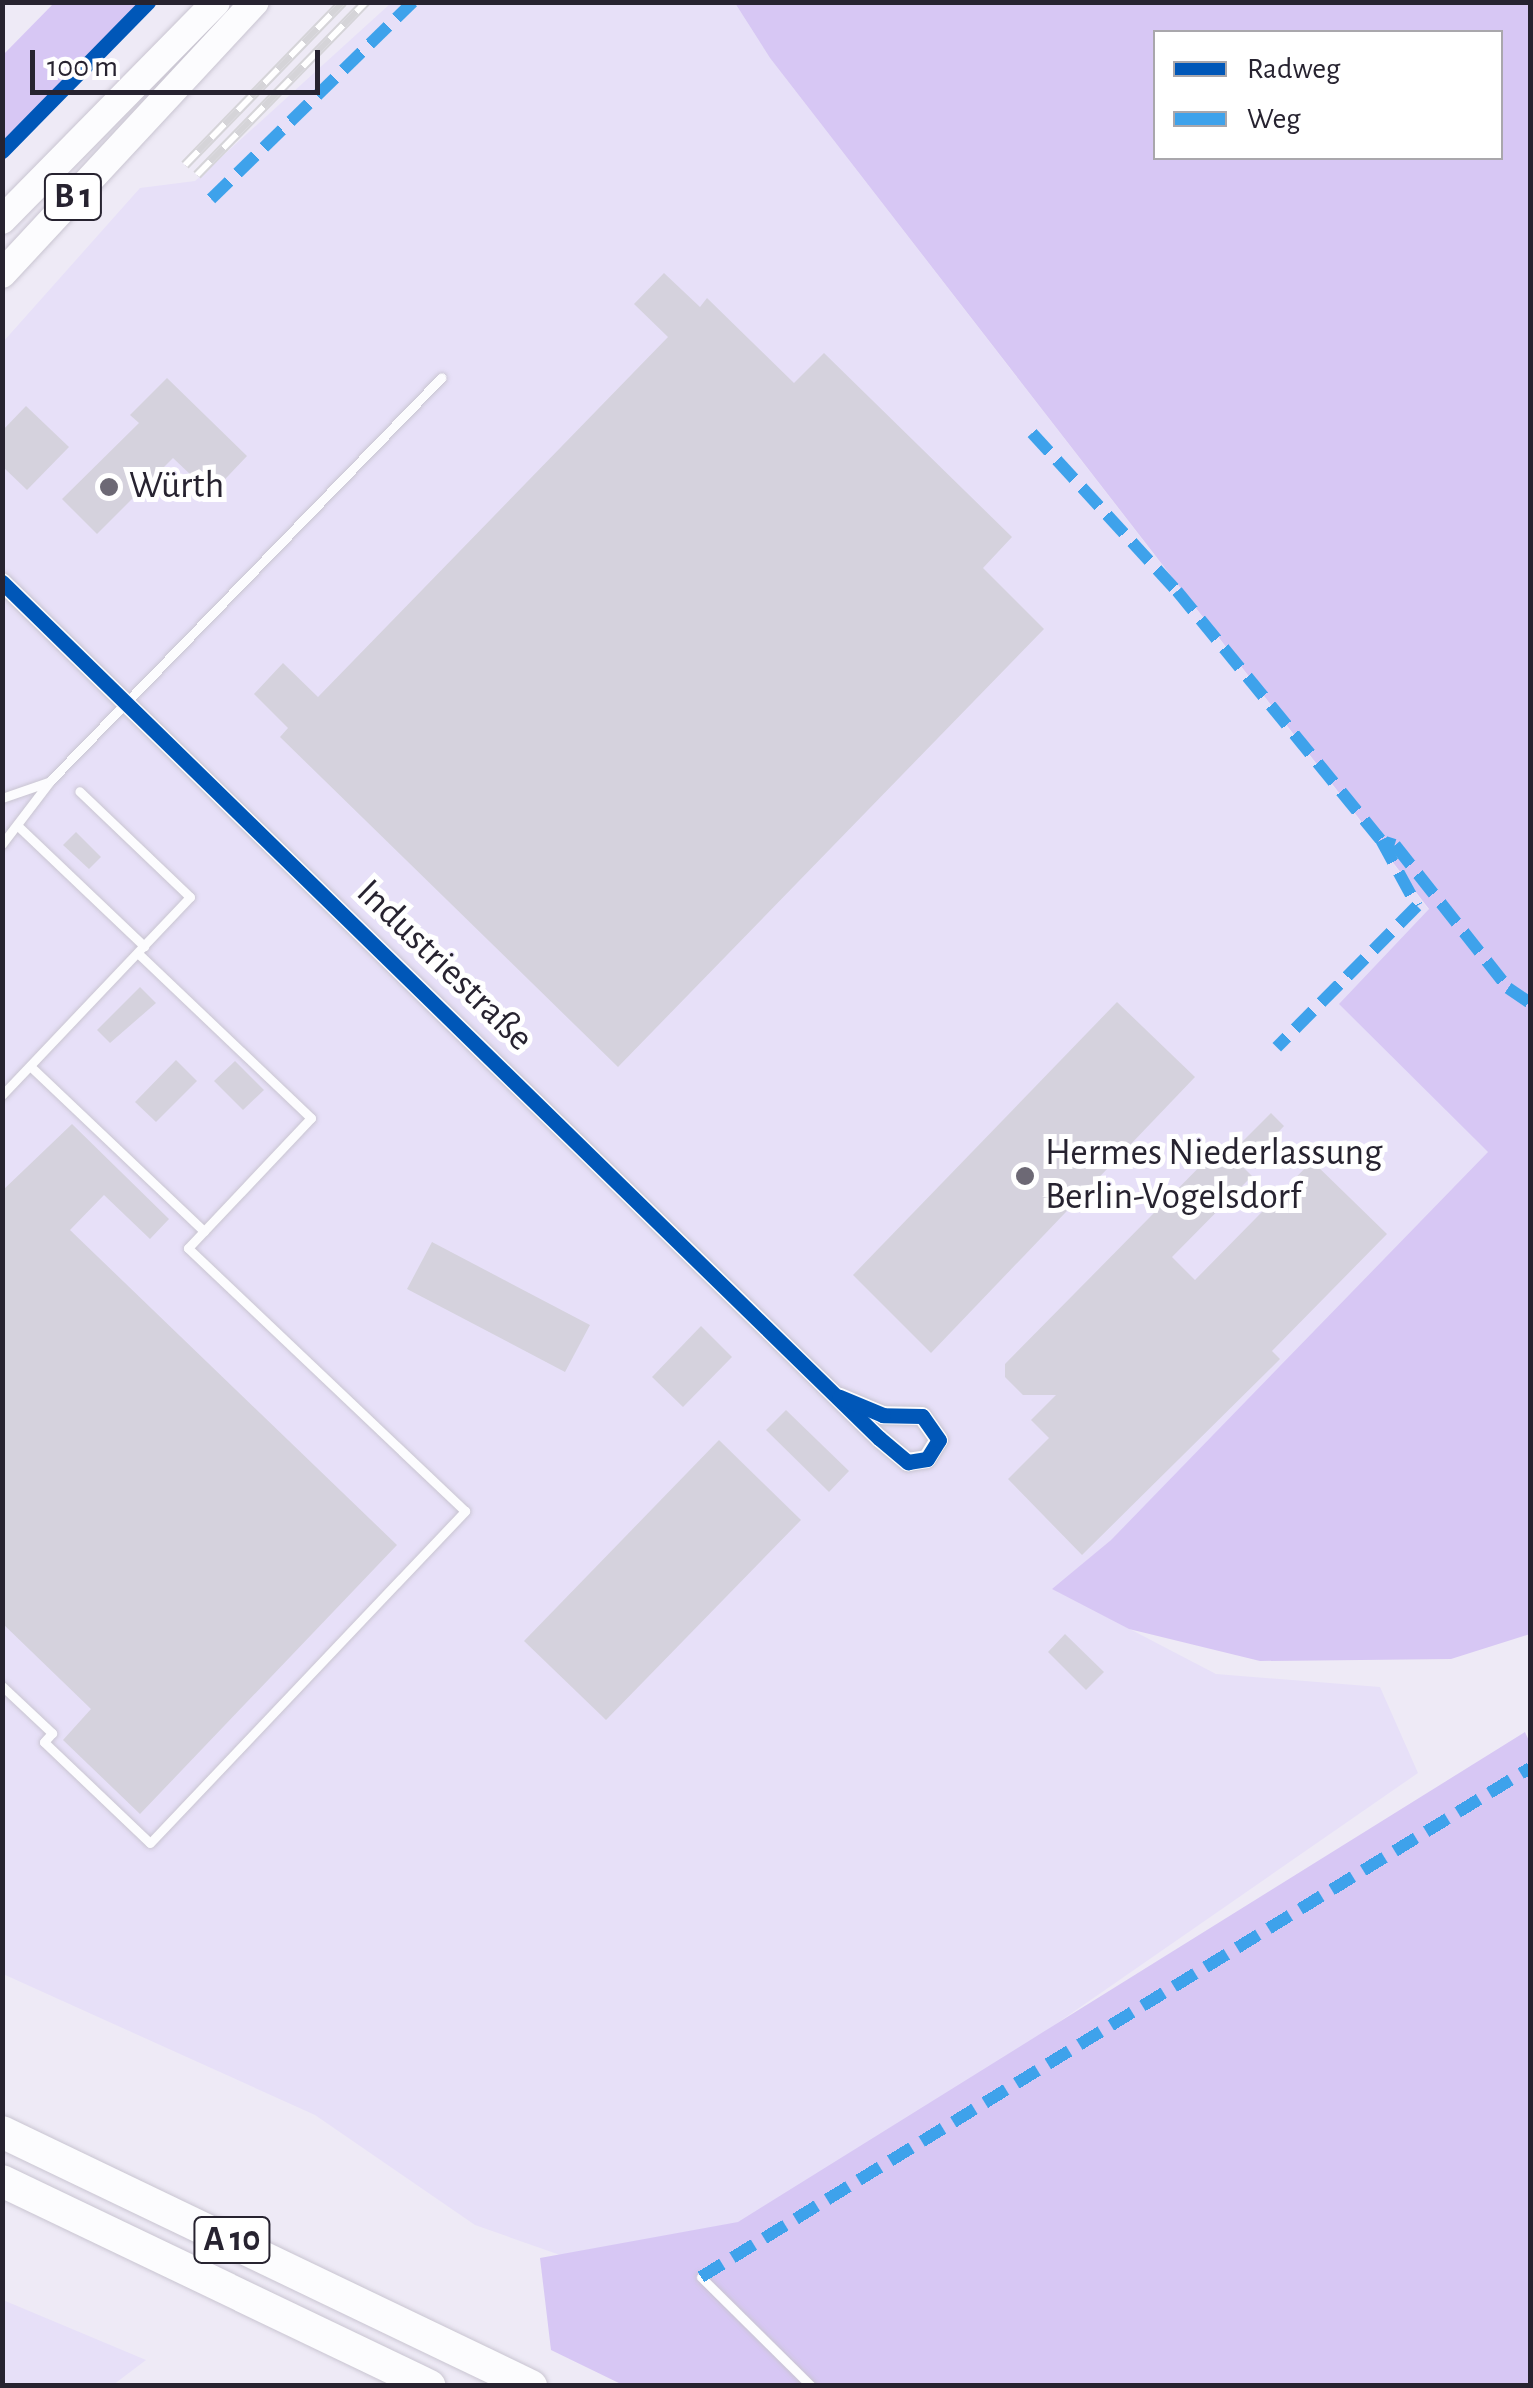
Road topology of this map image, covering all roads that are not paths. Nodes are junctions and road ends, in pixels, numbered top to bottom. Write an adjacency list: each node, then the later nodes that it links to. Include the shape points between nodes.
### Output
1 (216, 2): 3 (main road, B 1)
2 (255, 2): 4 (main road, B 1)
3 (2, 220)
4 (2, 274)
5 (440, 378): 7 (lane)
6 (2, 582): 7 (street, Industriestraße)
7 (126, 702): 8 (lane); 17 (street, Industriestraße)
8 (50, 781): 10 (lane); 11 (lane)
9 (79, 791): 13 (lane, via 190,897)
10 (2, 798)
11 (19, 827): 12 (lane); 13 (lane)
12 (2, 844)
13 (141, 950): 14 (lane); 16 (lane, via 311,1118)
14 (30, 1066): 15 (lane); 16 (lane)
15 (2, 1095)
16 (204, 1231): 18 (lane, via 188,1248 464,1511 150,1843 44,1742 52,1733)
17 (840, 1397): 17 (street, Industriestraße, via 908,1462 927,1459 938,1440 922,1416 883,1415)
18 (2, 1686)
19 (2, 2132): 23 (highway, A 10)
20 (2, 2181): 22 (highway, A 10)
21 (701, 2277): 24 (lane)
22 (429, 2386)
23 (531, 2386)
24 (811, 2386)

